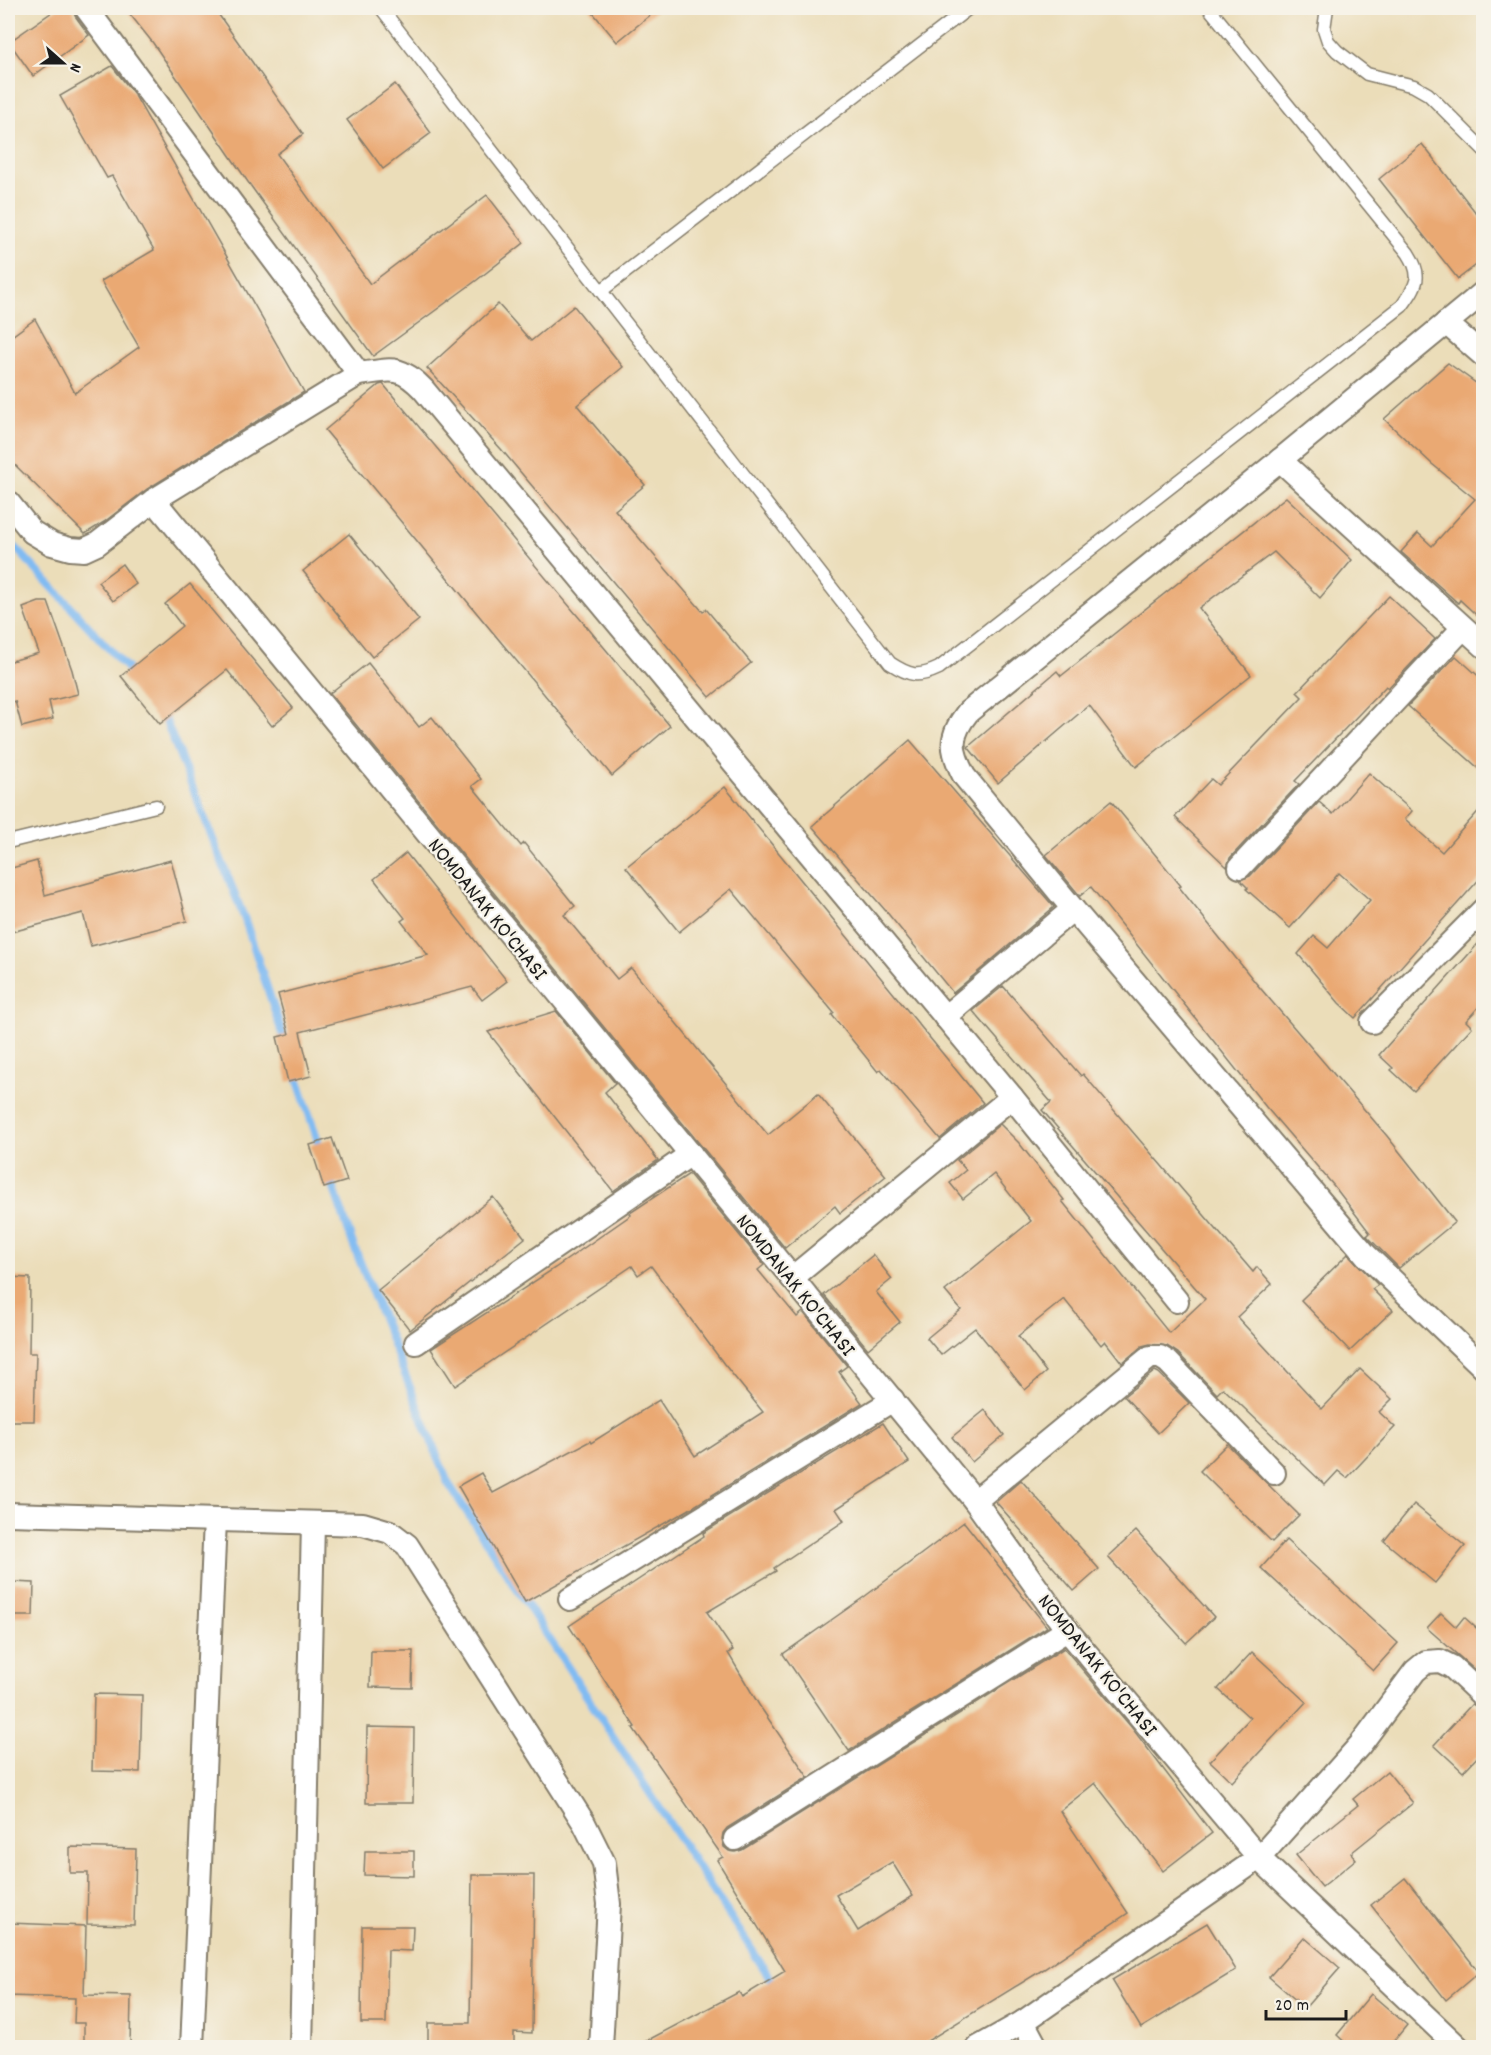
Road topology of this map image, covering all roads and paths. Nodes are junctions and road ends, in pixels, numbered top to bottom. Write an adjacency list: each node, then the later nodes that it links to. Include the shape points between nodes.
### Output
1 (86, 8): 11 (street)
2 (381, 8): 7 (lane)
3 (969, 8): 7 (lane)
4 (1209, 8): 7 (lane, via 1416,264 1418,277 1413,290 1402,306 939,668 924,675 906,674 890,663)
5 (1327, 8): 6 (lane, via 1324,28 1337,51 1367,74 1414,86 1428,94)
6 (1484, 150)
7 (601, 291)
8 (1484, 292): 9 (street)
9 (1446, 323): 10 (street); 12 (street)
10 (1484, 356)
11 (359, 374): 13 (street); 22 (street, via 395,369 411,376 423,389)
12 (1280, 460): 15 (street); 20 (street, via 968,712 957,727 956,759 964,776)
13 (154, 500): 14 (street, via 84,550 52,544); 25 (street, NOMDANAK KO'CHASI)
14 (11, 512)
15 (1463, 628): 16 (street); 19 (street)
16 (1484, 646)
17 (156, 806): 18 (lane)
18 (8, 842)
19 (1240, 867)
20 (1073, 909): 22 (street); 29 (street, via 1366,1254)
21 (1484, 909): 23 (street)
22 (945, 1017): 24 (street)
23 (1372, 1022)
24 (1012, 1096): 26 (street); 27 (street)
25 (691, 1154): 26 (street, NOMDANAK KO'CHASI); 28 (street)
26 (792, 1278): 30 (street, NOMDANAK KO'CHASI)
27 (1177, 1301)
28 (416, 1343)
29 (1484, 1368)
30 (893, 1400): 32 (street, NOMDANAK KO'CHASI); 36 (street)
31 (1274, 1473): 32 (street, via 1168,1362 1150,1357)
32 (975, 1501): 37 (street, NOMDANAK KO'CHASI)
33 (8, 1514): 34 (street)
34 (215, 1520): 35 (street); 42 (street)
35 (313, 1523): 43 (street); 44 (street, via 363,1524 390,1532 407,1545 584,1823 604,1863 609,1904)
36 (570, 1599)
37 (1067, 1630): 39 (street); 40 (street, NOMDANAK KO'CHASI)
38 (1484, 1697): 40 (street, via 1452,1667 1440,1661 1426,1662 1414,1671 1360,1745)
39 (735, 1839)
40 (1258, 1858): 41 (street); 47 (street, NOMDANAK KO'CHASI)
41 (1023, 2022): 45 (street); 46 (street)
42 (192, 2048)
43 (301, 2048)
44 (601, 2048)
45 (977, 2048)
46 (1037, 2048)
47 (1459, 2048)

